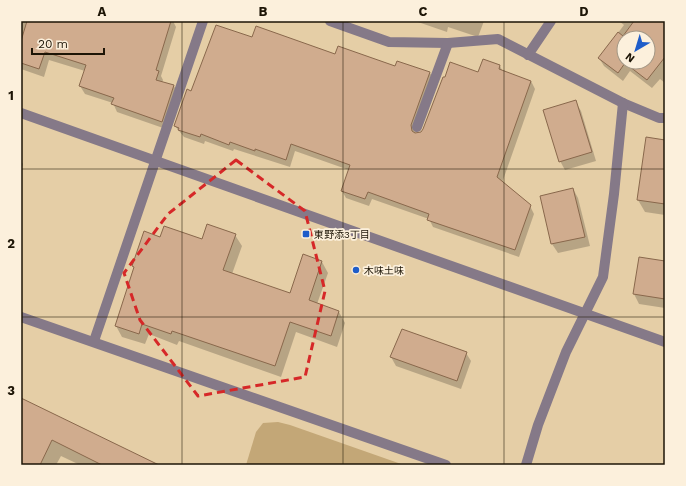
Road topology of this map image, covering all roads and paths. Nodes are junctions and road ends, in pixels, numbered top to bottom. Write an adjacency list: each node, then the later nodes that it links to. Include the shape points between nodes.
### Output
1 (203, 21): 10 (street)
2 (330, 21): 4 (street, via 389,42)
3 (551, 21): 5 (street)
4 (448, 43): 5 (street, via 498,39); 9 (street)
5 (528, 55): 6 (street)
6 (623, 103): 8 (street, via 659,118); 11 (street, via 603,277)
7 (21, 113): 10 (street)
8 (665, 118)
9 (417, 127)
10 (155, 160): 11 (street); 13 (street)
11 (585, 312): 14 (street); 16 (street, via 566,352)
12 (21, 316): 13 (street)
13 (94, 341): 15 (street)
14 (665, 342)
15 (446, 465)
16 (526, 465)

